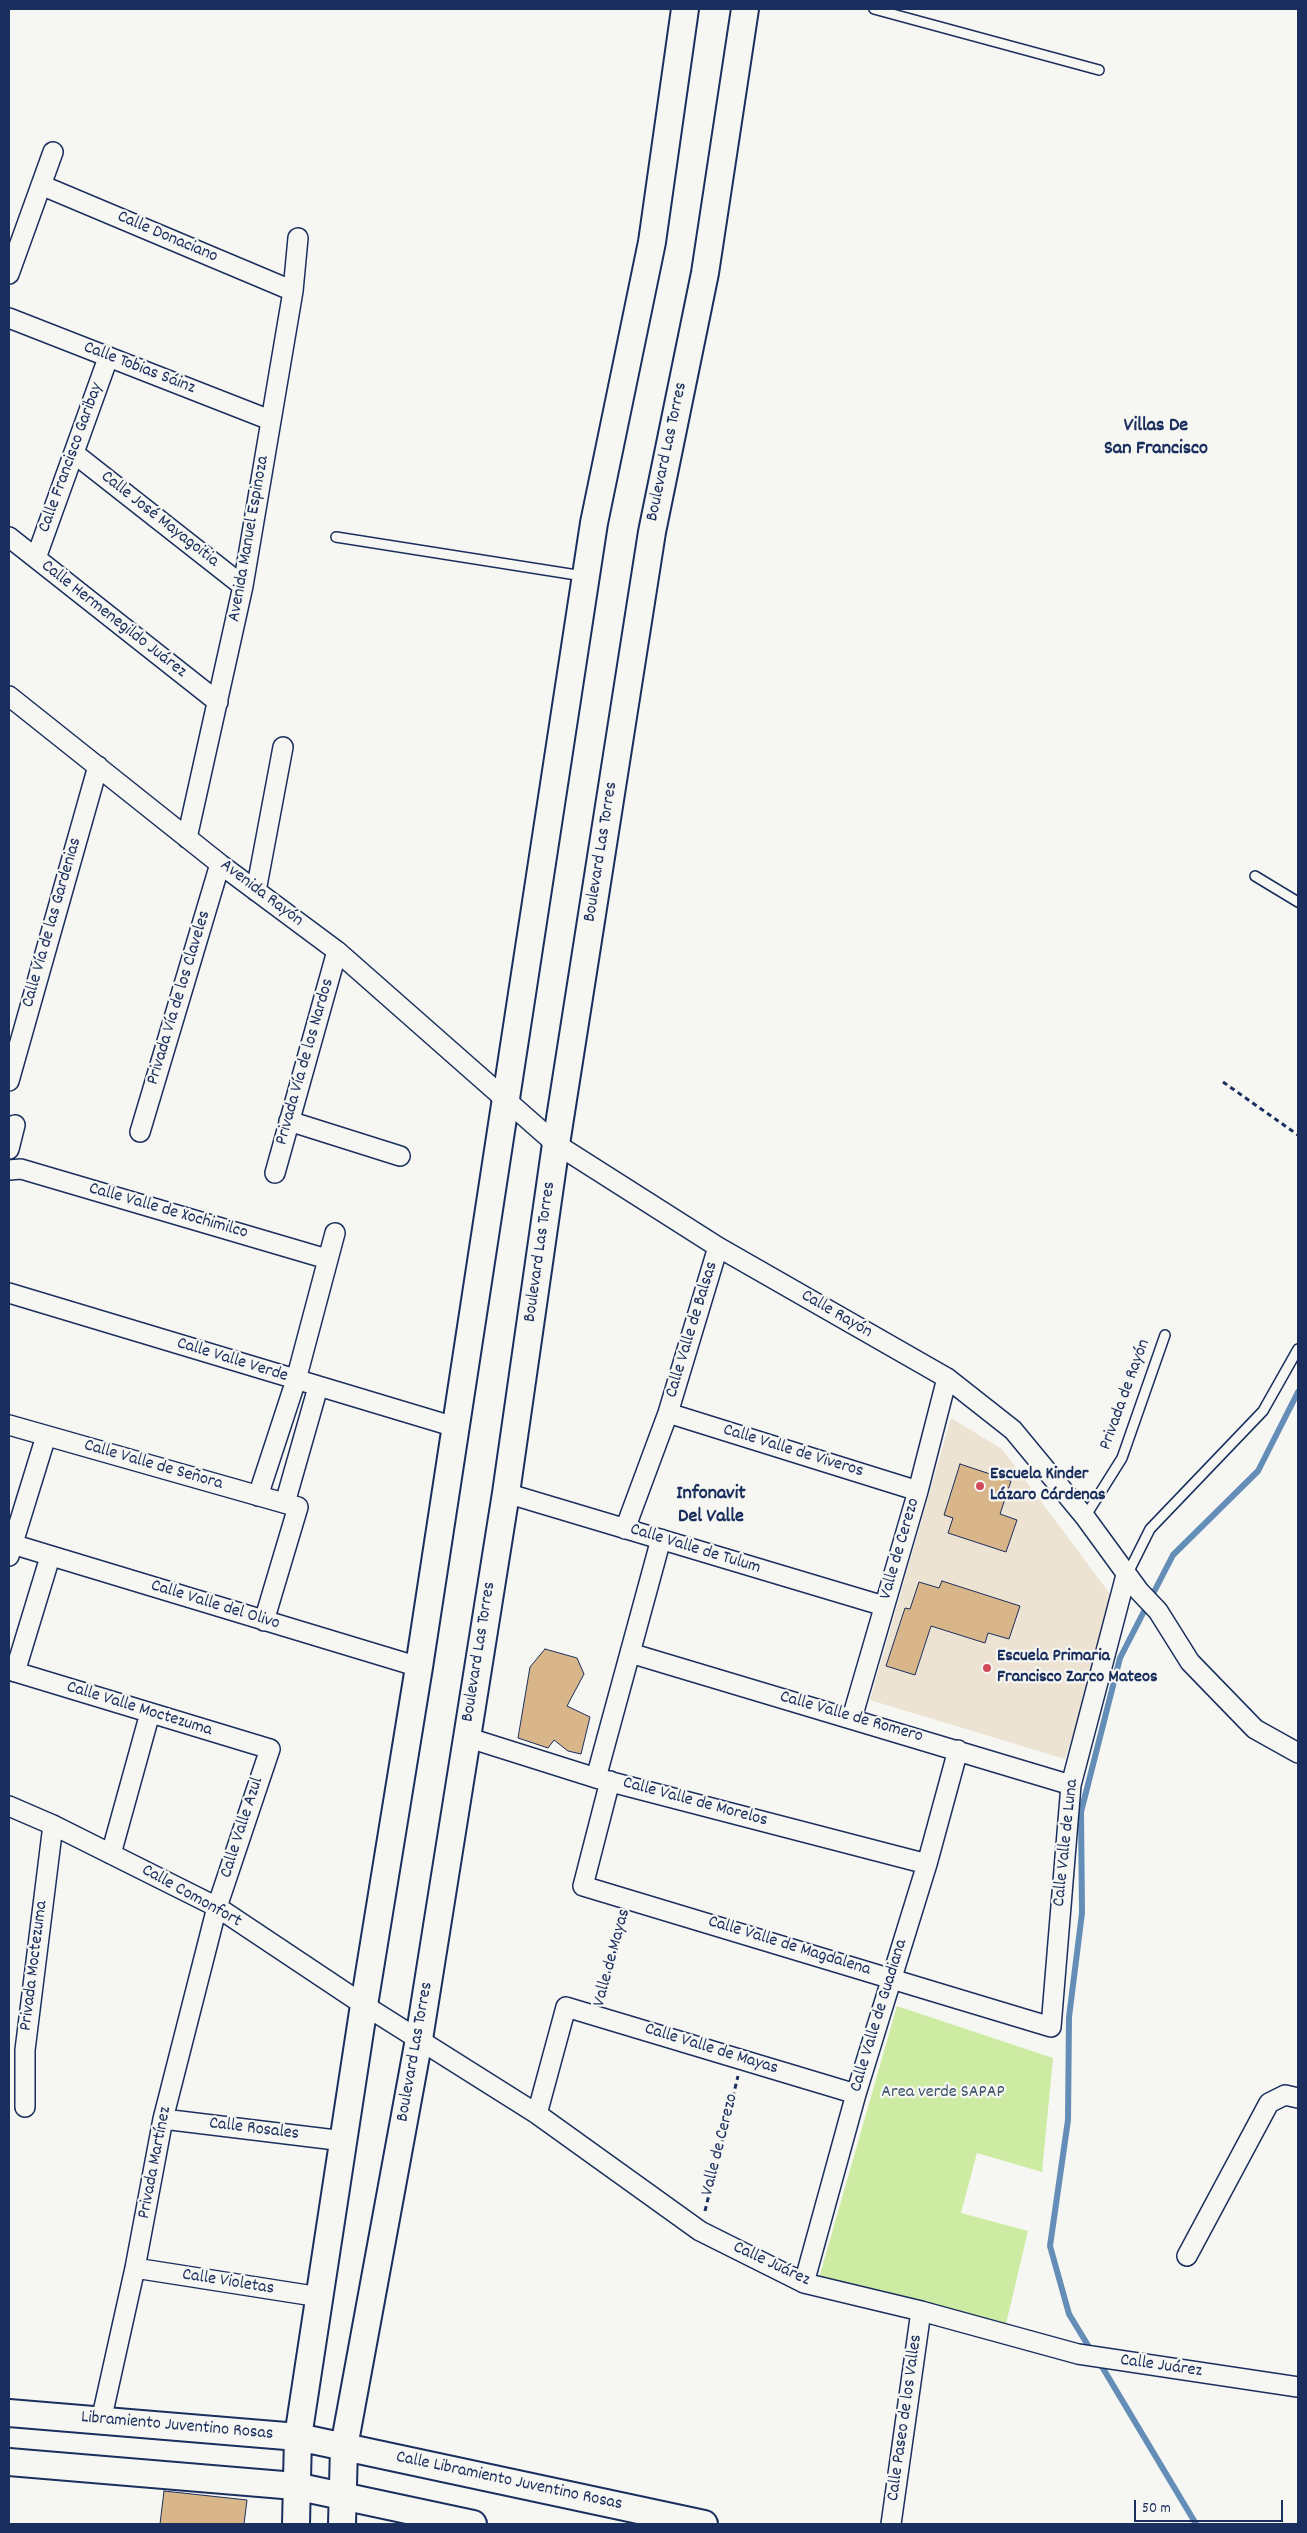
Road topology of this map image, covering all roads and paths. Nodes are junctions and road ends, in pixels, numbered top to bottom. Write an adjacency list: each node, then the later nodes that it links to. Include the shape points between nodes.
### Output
1 (685, 9): 17 (street, via 652,242)
2 (745, 9): 36 (street, Boulevard Las Torres, via 705,273 652,532)
3 (874, 9): 4 (lane)
4 (1099, 70)
5 (53, 152): 6 (street)
6 (41, 185): 8 (street); 9 (street, Calle Donaciano)
7 (298, 238): 9 (street, Avenida Manuel Espinoza)
8 (9, 274)
9 (293, 291): 12 (street, Avenida Manuel Espinoza)
10 (9, 318): 11 (street, Calle Tobias Sáinz)
11 (108, 358): 12 (street, Calle Tobias Sáinz); 13 (street, Calle Francisco Garibay)
12 (270, 420): 18 (street, Avenida Manuel Espinoza)
13 (75, 454): 16 (street, Calle Francisco Garibay); 18 (street, Calle José Mayagoitia)
14 (9, 536): 16 (street, Calle Hermenegildo Juárez)
15 (336, 537): 17 (lane)
16 (36, 558): 20 (street, Calle Hermenegildo Juárez)
17 (585, 577): 31 (street)
18 (243, 586): 20 (street, Avenida Manuel Espinoza)
19 (9, 696): 22 (street, Avenida Rayón)
20 (218, 702): 23 (street, Avenida Manuel Espinoza)
21 (283, 747): 26 (street)
22 (98, 766): 23 (street, Avenida Rayón); 29 (street, Calle Vía de las Gardenias)
23 (187, 838): 24 (street, Avenida Rayón)
24 (220, 864): 26 (street, Avenida Rayón); 34 (street, Privada Vía de los Claveles)
25 (1256, 876): 27 (lane)
26 (256, 891): 28 (street, Avenida Rayón)
27 (1298, 902)
28 (337, 951): 31 (street, Avenida Rayón); 32 (street, Privada Vía de los Nardos)
29 (9, 1080)
30 (1223, 1082): 35 (path)
31 (505, 1100): 36 (street, Calle Rayón); 52 (street)
32 (289, 1121): 38 (street); 40 (street, Privada Vía de los Nardos)
33 (15, 1126): 37 (street)
34 (140, 1132)
35 (1298, 1135)
36 (556, 1144): 42 (street, Calle Rayón); 55 (street, Boulevard Las Torres)
37 (9, 1149)
38 (400, 1156)
39 (9, 1170): 43 (street, Calle Valle de Xochimilco, via 21,1169)
40 (274, 1173)
41 (335, 1234): 43 (street)
42 (718, 1247): 47 (street, Calle Rayón); 50 (street, Calle Valle de Balsas)
43 (327, 1259): 48 (street)
44 (9, 1292): 48 (street, Calle Valle Verde)
45 (1165, 1335): 58 (lane, Privada de Rayón, via 1122,1458)
46 (1298, 1349): 63 (lane, via 1263,1411 1150,1529)
47 (947, 1378): 54 (street, Valle de Cerezo); 58 (street, Calle Rayón, via 1013,1430)
48 (296, 1380): 49 (street, Calle Valle Verde); 56 (street)
49 (318, 1387): 52 (street, Calle Valle Verde); 57 (street)
50 (668, 1413): 54 (street, Calle Valle de Viveros); 59 (street, Calle Valle de Balsas)
51 (9, 1425): 53 (street, Calle Valle de Señora)
52 (455, 1427): 67 (street)
53 (46, 1436): 56 (street, Calle Valle de Señora); 61 (street)
54 (918, 1491): 64 (street, Valle de Cerezo)
55 (506, 1493): 59 (street, Calle Valle de Tulum); 71 (street, Boulevard Las Torres)
56 (258, 1496): 57 (street, Calle Valle de Señora)
57 (292, 1505): 65 (street)
58 (1085, 1517): 63 (street, Calle Rayón)
59 (625, 1529): 60 (street, Calle Valle de Tulum)
60 (661, 1539): 64 (street, Calle Valle de Tulum); 66 (street)
61 (10, 1550): 62 (street, Calle Valle del Olivo)
62 (50, 1557): 65 (street, Calle Valle del Olivo); 68 (street)
63 (1126, 1575): 74 (street, Calle Rayón, via 1158,1611 1190,1662 1255,1729); 76 (street, Calle Valle de Luna)
64 (884, 1606): 70 (street, Valle de Cerezo)
65 (264, 1620): 67 (street, Calle Valle del Olivo)
66 (630, 1653): 70 (street, Calle Valle de Romero); 75 (street)
67 (419, 1668): 84 (street)
68 (12, 1671): 69 (street, Calle Valle Moctezuma)
69 (150, 1714): 72 (street, Calle Valle Moctezuma); 79 (street)
70 (852, 1718): 73 (street, Calle Valle de Romero)
71 (466, 1736): 75 (street, Calle Valle de Morelos); 88 (street, Boulevard Las Torres)
72 (270, 1749): 82 (street, Calle Valle Azul)
73 (958, 1750): 76 (street, Calle Valle de Romero); 80 (street, Calle Valle de Guadiana)
74 (1298, 1752)
75 (603, 1779): 80 (street, Calle Valle de Morelos); 81 (street, Calle Valle de Magdalena, via 584,1886)
76 (1071, 1785): 87 (street, Calle Valle de Luna)
77 (9, 1806): 78 (street, Calle Comonfort)
78 (53, 1825): 79 (street, Calle Comonfort); 92 (street, Privada Moctezuma, via 25,2050)
79 (111, 1854): 82 (street, Calle Comonfort)
80 (926, 1864): 83 (street, Calle Valle de Guadiana)
81 (629, 1899): 83 (street, Calle Valle de Magdalena); 86 (path, Valle de Mayas)
82 (217, 1907): 84 (street, Calle Comonfort); 94 (street, Privada Martínez)
83 (892, 1977): 87 (street, Calle Valle de Magdalena); 90 (street, Calle Valle de Guadiana)
84 (364, 2005): 88 (street, Calle Juárez); 95 (street)
85 (566, 2007): 86 (street, Calle Valle de Mayas); 93 (street, Valle de Mayas)
86 (598, 2016): 89 (street, Calle Valle de Mayas)
87 (1051, 2027)
88 (419, 2039): 93 (street, Calle Juárez); 106 (street, Boulevard Las Torres)
89 (742, 2060): 90 (street, Calle Valle de Mayas); 96 (path, Valle de Cerezo)
90 (856, 2094): 99 (street, Calle Valle de Guadiana)
91 (1292, 2096): 97 (street, via 1268,2103)
92 (25, 2107)
93 (537, 2114): 96 (street, Calle Juárez)
94 (163, 2119): 95 (street, Calle Rosales); 98 (street, Privada Martínez)
95 (344, 2142): 100 (street)
96 (700, 2231): 99 (street, Calle Juárez)
97 (1187, 2256)
98 (135, 2268): 100 (street, Calle Violetas); 104 (street, Privada Martínez)
99 (804, 2283): 101 (street, Calle Juárez)
100 (320, 2297): 105 (street)
101 (921, 2311): 102 (street, Calle Juárez, via 1078,2354); 114 (street, Calle Paseo de los Valles)
102 (1298, 2387)
103 (9, 2413): 104 (street, Libramiento Juventino Rosas)
104 (101, 2421): 105 (street, Libramiento Juventino Rosas)
105 (298, 2437): 106 (street, Libramiento Juventino Rosas); 108 (street)
106 (344, 2447): 109 (street, Boulevard Las Torres); 113 (street, Calle Libramiento Juventino Rosas)
107 (9, 2462): 108 (street)
108 (295, 2486): 109 (street); 110 (street)
109 (342, 2496): 111 (street, Boulevard Las Torres); 112 (street)
110 (296, 2524)
111 (342, 2524)
112 (473, 2524)
113 (704, 2524)
114 (891, 2524)

